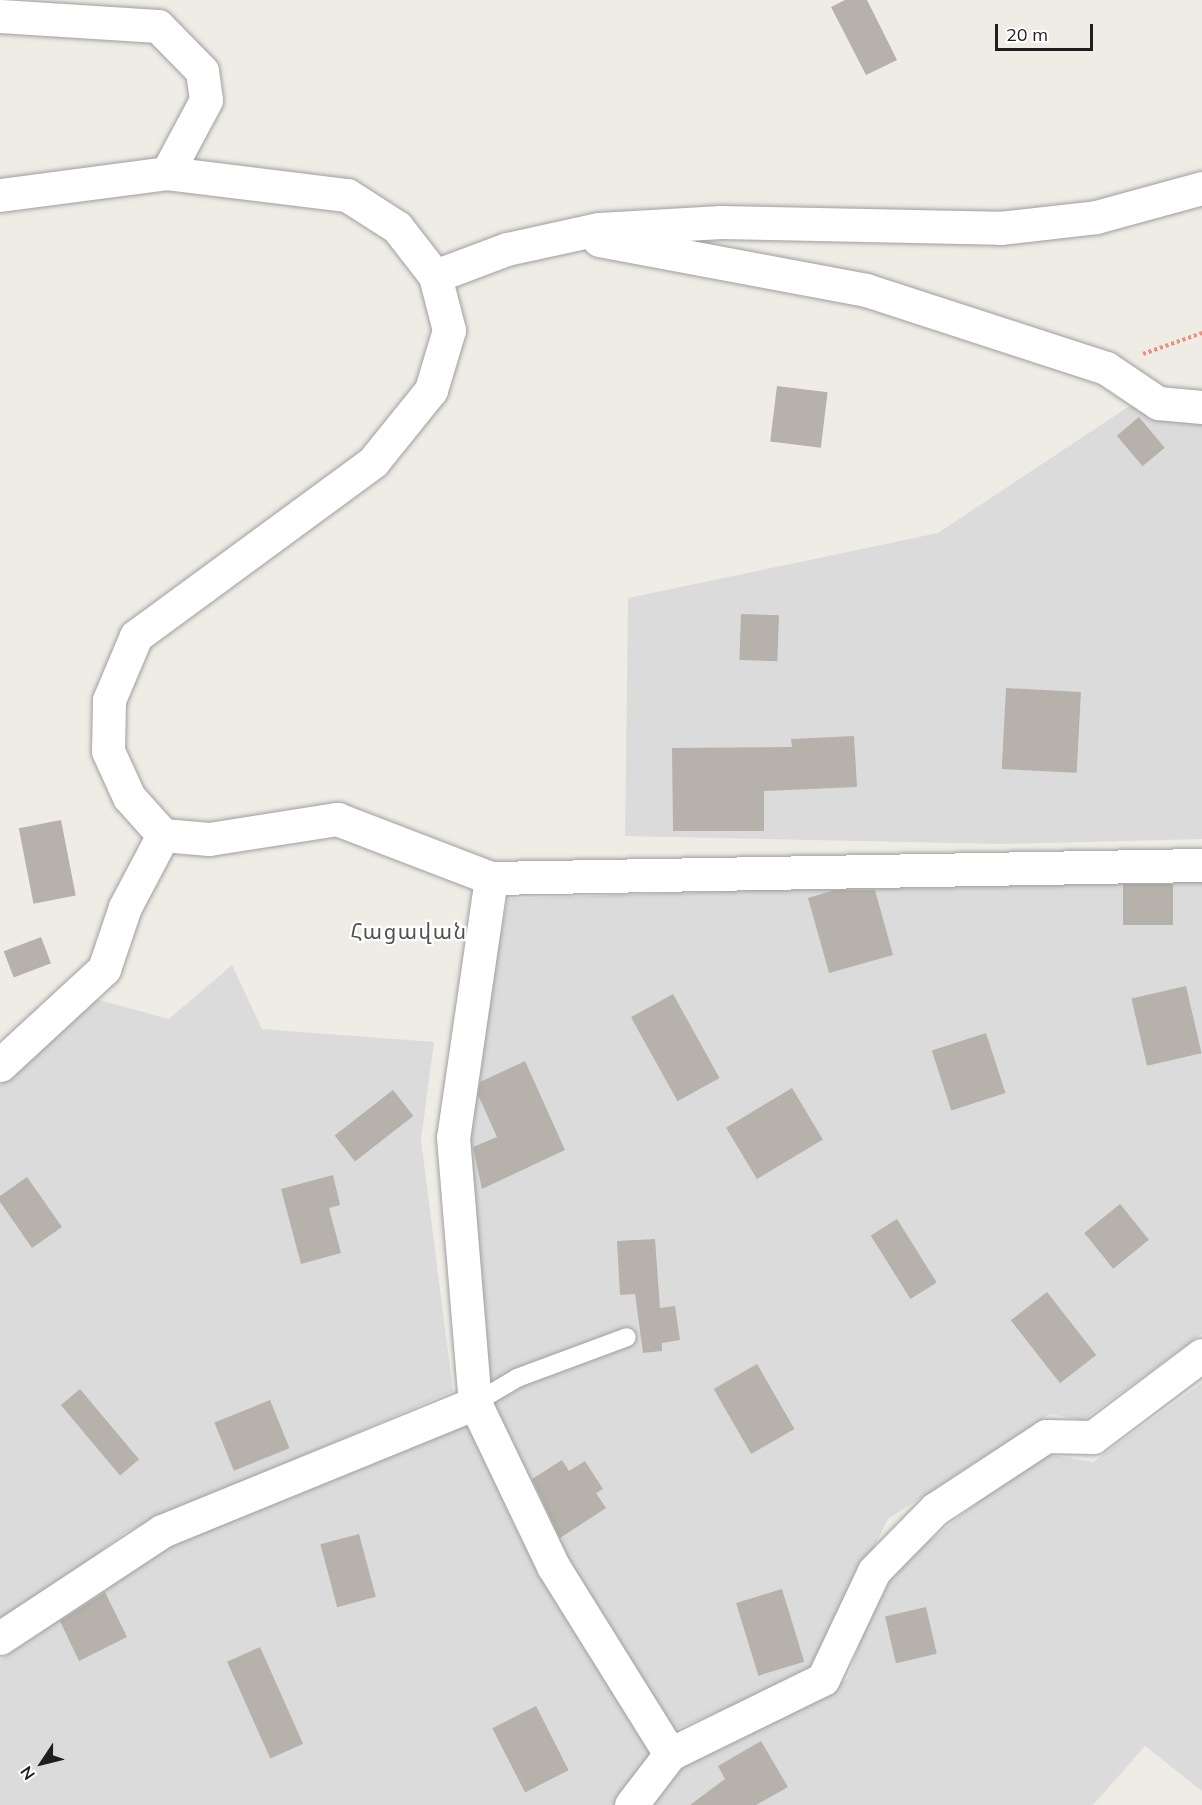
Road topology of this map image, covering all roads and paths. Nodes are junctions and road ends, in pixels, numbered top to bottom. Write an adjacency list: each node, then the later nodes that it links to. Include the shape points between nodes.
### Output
1 (0, 16): 2 (street, via 158,26 202,71 206,100)
2 (167, 173): 4 (street); 6 (street, via 347,195 397,227)
3 (1202, 188): 5 (street, via 1096,217 1000,228 721,222)
4 (0, 195)
5 (574, 232): 6 (street, via 507,249); 8 (street, via 691,259 866,290)
6 (435, 276): 10 (street, via 449,330 431,390 373,462 136,636 109,700 108,750 129,797)
7 (1202, 333): 8 (path)
8 (1106, 368): 9 (street, via 1158,403)
9 (1202, 407)
10 (163, 835): 12 (street, via 209,840 337,819); 13 (street, via 125,907 104,969)
11 (1202, 865): 12 (street)
12 (491, 878): 16 (street, via 453,1137)
13 (0, 1065)
14 (627, 1336): 16 (lane, via 518,1378)
15 (1202, 1355): 18 (street, via 1093,1437 1046,1436 935,1509 874,1571 823,1679)
16 (475, 1403): 17 (street, via 162,1532); 18 (street, via 553,1566)
17 (0, 1638)
18 (670, 1754): 19 (street)
19 (631, 1805)

